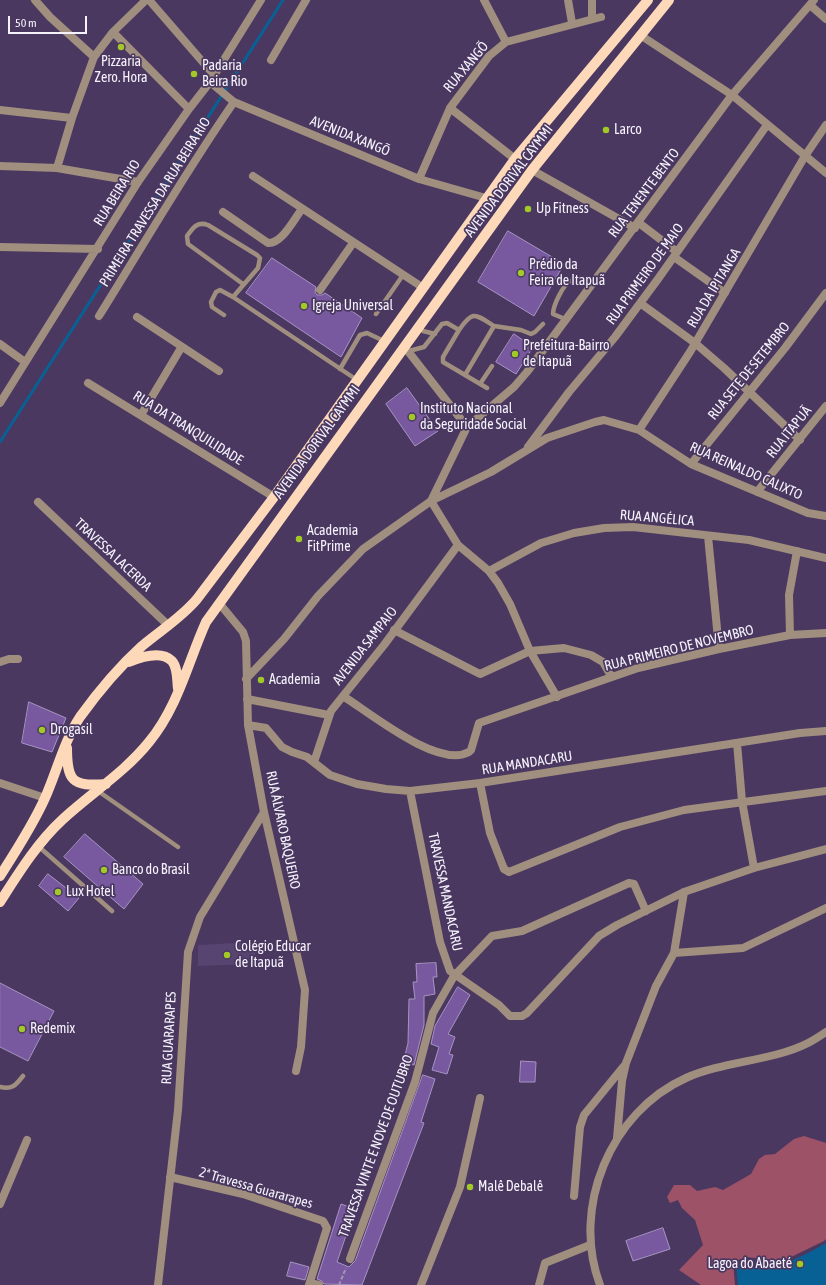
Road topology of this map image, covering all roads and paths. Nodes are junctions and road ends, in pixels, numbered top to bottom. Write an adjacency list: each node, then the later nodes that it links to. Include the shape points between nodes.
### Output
1 (35, 0): 19 (street)
2 (146, 0): 16 (street)
3 (149, 0): 21 (street, AVENIDA XANGÕ)
4 (261, 0): 21 (street, RUA BEIRA RIO)
5 (306, 0): 20 (street)
6 (484, 0): 18 (street)
7 (568, 0): 15 (street)
8 (592, 0): 13 (street)
9 (648, 0): 31 (main road, AVENIDA DORIVAL CAYMMI)
10 (669, 0): 17 (main road, AVENIDA DORIVAL CAYMMI)
11 (812, 3): 14 (street); 22 (street, RUA TENENTE BENTO)
12 (601, 17): 13 (street, RUA XANGÕ)
13 (592, 19): 15 (street, RUA XANGÕ)
14 (826, 19)
15 (572, 24): 18 (street, RUA XANGÕ)
16 (113, 32): 19 (street); 25 (street)
17 (640, 35): 22 (street); 34 (main road, AVENIDA DORIVAL CAYMMI)
18 (506, 42): 24 (street, RUA XANGÕ, via 489,56)
19 (94, 57): 27 (street)
20 (271, 60)
21 (214, 82): 23 (street, AVENIDA XANGÕ); 25 (street, RUA BEIRA RIO)
22 (732, 95): 28 (street); 42 (street, RUA TENENTE BENTO)
23 (232, 101): 37 (street, AVENIDA XANGÕ); 58 (street, PRIMEIRA TRAVESSA DA RUA BEIRA RIO)
24 (450, 108): 31 (street); 37 (street, RUA XANGÕ)
25 (189, 109): 38 (street, RUA BEIRA RIO)
26 (0, 110): 27 (street)
27 (72, 118): 33 (street)
28 (767, 125): 30 (street); 46 (street, RUA PRIMEIRO DE MAIO)
29 (826, 125): 30 (street, RUA DA IPITANGA)
30 (806, 156): 35 (street); 52 (street, RUA DA IPITANGA)
31 (515, 159): 39 (main road, AVENIDA DORIVAL CAYMMI)
32 (0, 166): 33 (street)
33 (57, 168): 38 (street)
34 (532, 170): 42 (street); 62 (main road, AVENIDA DORIVAL CAYMMI)
35 (826, 173)
36 (253, 176): 40 (street)
37 (419, 179): 39 (street, AVENIDA XANGÕ)
38 (138, 182): 45 (street, RUA BEIRA RIO)
39 (486, 198): 50 (main road, AVENIDA DORIVAL CAYMMI)
40 (302, 209): 41 (street, via 278,241 272,243 268,243); 43 (street)
41 (223, 212)
42 (637, 225): 46 (street); 48 (street, RUA TENENTE BENTO)
43 (353, 243): 47 (street); 51 (street)
44 (0, 246): 45 (street)
45 (98, 249): 71 (street, RUA BEIRA RIO)
46 (676, 255): 52 (street); 55 (street, RUA PRIMEIRO DE MAIO)
47 (403, 275): 50 (street); 56 (lane)
48 (593, 282): 60 (street, RUA TENENTE BENTO); 60 (lane, via 575,280 567,283 553,309 553,314)
49 (243, 284): 49 (lane, via 258,268 260,258 208,225 195,225 187,236 188,244); 54 (lane)
50 (422, 288): 66 (main road, AVENIDA DORIVAL CAYMMI)
51 (320, 290)
52 (726, 293): 67 (street, RUA DA IPITANGA)
53 (826, 293): 80 (street, RUA SETE DE SETEMBRO)
54 (233, 297): 57 (lane, via 220,290 216,292 211,302 212,307); 73 (lane)
55 (640, 303): 67 (street); 87 (street, RUA PRIMEIRO DE MAIO)
56 (376, 314)
57 (224, 315)
58 (98, 316)
59 (137, 317): 69 (street)
60 (565, 319): 84 (street, RUA TENENTE BENTO, via 514,387)
61 (543, 324): 63 (lane, via 531,334)
62 (419, 325): 65 (lane, via 423,331); 70 (main road, AVENIDA DORIVAL CAYMMI)
63 (494, 326): 64 (lane, via 478,316 471,316 467,317); 75 (lane)
64 (459, 330): 65 (lane, via 447,322 442,324); 75 (lane, via 442,360 444,364)
65 (435, 334): 70 (lane, via 424,347)
66 (384, 341): 73 (lane, via 367,333 360,335); 76 (main road, AVENIDA DORIVAL CAYMMI)
67 (695, 343): 80 (street); 85 (street, RUA DA IPITANGA)
68 (0, 344): 71 (street)
69 (181, 348): 74 (street); 83 (street)
70 (406, 348): 84 (street); 99 (main road, AVENIDA DORIVAL CAYMMI)
71 (25, 362): 81 (street, RUA BEIRA RIO)
72 (492, 366): 78 (lane)
73 (340, 369): 76 (lane)
74 (219, 371)
75 (465, 375): 78 (lane)
76 (357, 380): 90 (main road, AVENIDA DORIVAL CAYMMI)
77 (88, 383): 83 (street, RUA DA TRANQUILIDADE)
78 (480, 384): 79 (lane)
79 (487, 388)
80 (749, 392): 86 (street); 88 (street, RUA SETE DE SETEMBRO)
81 (0, 403)
82 (826, 406): 86 (street, RUA ITAPUÃ)
83 (141, 415): 90 (street, RUA DA TRANQUILIDADE)
84 (467, 426): 91 (street, RUA TENENTE BENTO)
85 (639, 430): 87 (street, RUA REINALDO CALIXTO, via 604,420 547,438); 88 (street, RUA REINALDO CALIXTO)
86 (800, 440): 89 (street, RUA ITAPUÃ)
87 (523, 452): 91 (street, RUA REINALDO CALIXTO, via 491,472)
88 (692, 464): 89 (street, RUA REINALDO CALIXTO)
89 (757, 492): 93 (street, RUA REINALDO CALIXTO, via 808,513)
90 (274, 496): 100 (main road, AVENIDA DORIVAL CAYMMI, via 197,599)
91 (431, 501): 95 (street); 110 (street, RUA REINALDO CALIXTO, via 363,548)
92 (38, 502): 100 (street, TRAVESSA LACERDA)
93 (826, 516)
94 (708, 536): 96 (street, RUA ANGÉLICA, via 749,540); 98 (street, RUA ANGÉLICA, via 633,527 604,528 574,533 541,543); 104 (street)
95 (458, 545): 98 (street); 101 (street, AVENIDA SAMPAIO)
96 (797, 551): 97 (street, RUA ANGÉLICA); 103 (street, via 789,600)
97 (826, 558)
98 (489, 571): 105 (street, via 510,604)
99 (219, 603): 110 (street, RUA ÁLVARO BAQUEIRO, via 245,636); 111 (main road, AVENIDA DORIVAL CAYMMI, via 206,622)
100 (169, 626): 108 (main road, AVENIDA DORIVAL CAYMMI)
101 (394, 630): 105 (street, via 480,674); 112 (street, AVENIDA SAMPAIO)
102 (826, 633): 103 (street, RUA PRIMEIRO DE NOVEMBRO)
103 (790, 635): 104 (street, RUA PRIMEIRO DE NOVEMBRO)
104 (719, 649): 109 (street, RUA PRIMEIRO DE NOVEMBRO)
105 (530, 651): 109 (street, via 564,648 591,655 602,662); 113 (street)
106 (18, 659): 107 (street)
107 (0, 662)
108 (125, 664): 111 (main road, via 148,656 165,657 172,661 175,669); 118 (main road, AVENIDA DORIVAL CAYMMI, via 80,718)
109 (611, 676): 113 (street, RUA PRIMEIRO DE NOVEMBRO)
110 (246, 679): 114 (street, RUA ÁLVARO BAQUEIRO)
111 (178, 693): 123 (main road, AVENIDA DORIVAL CAYMMI, via 150,741 127,767)
112 (343, 696): 113 (street, RUA PRIMEIRO DE NOVEMBRO, via 414,744 443,754 469,752 477,724); 115 (street, AVENIDA SAMPAIO)
113 (557, 697)
114 (247, 699): 115 (street); 116 (street, RUA ÁLVARO BAQUEIRO)
115 (329, 715): 120 (street, AVENIDA SAMPAIO)
116 (248, 725): 120 (street, RUA MANDACARU, via 266,728 282,746); 129 (street, RUA ÁLVARO BAQUEIRO)
117 (826, 731): 119 (street, RUA MANDACARU)
118 (67, 742): 123 (main road, via 67,766 73,779 85,785); 127 (main road, AVENIDA DORIVAL CAYMMI)
119 (737, 743): 122 (street, RUA MANDACARU); 128 (street)
120 (314, 762): 125 (street, RUA MANDACARU, via 330,775 357,784)
121 (0, 783): 127 (street)
122 (480, 783): 125 (street, RUA MANDACARU); 128 (street, via 490,833 504,869 509,872 620,827 684,810)
123 (106, 784): 124 (main road, AVENIDA DORIVAL CAYMMI)
124 (98, 791): 130 (main road, AVENIDA DORIVAL CAYMMI, via 61,820); 131 (lane)
125 (410, 791): 141 (street, TRAVESSA MANDACARU, via 440,942)
126 (826, 791): 128 (street)
127 (46, 798): 134 (main road, AVENIDA DORIVAL CAYMMI)
128 (742, 801): 133 (street)
129 (264, 812): 144 (street, RUA ÁLVARO BAQUEIRO, via 305,990 301,1047); 150 (street, RUA GUARARAPES, via 200,917 188,952 178,1110)
130 (38, 846): 136 (main road, AVENIDA DORIVAL CAYMMI); 138 (lane)
131 (178, 847)
132 (826, 849): 133 (street)
133 (754, 868): 135 (street)
134 (0, 876)
135 (684, 892): 139 (street); 140 (street)
136 (0, 902)
137 (826, 908): 140 (street, via 743,948)
138 (112, 911)
139 (646, 911): 141 (street, TRAVESSA VINTE E NOVE DE OUTUBRO, via 634,884 630,883 522,930 496,934 489,938); 141 (street, via 599,936 522,1016 510,1016 480,992)
140 (674, 953): 143 (street, via 656,986)
141 (454, 976): 154 (street, TRAVESSA VINTE E NOVE DE OUTUBRO, via 433,1013 415,1082)
142 (826, 1032): 148 (street, via 808,1044 711,1068 685,1078 661,1092 646,1105)
143 (626, 1063): 148 (street); 151 (street, via 584,1114 580,1128)
144 (296, 1071)
145 (23, 1076): 146 (lane, via 14,1087)
146 (0, 1087)
147 (480, 1098): 159 (street, via 460,1187)
148 (617, 1138): 153 (street, via 604,1164 594,1194)
149 (27, 1140): 152 (street)
150 (170, 1177): 155 (street, 2ª Travessa Guararapes, via 243,1194 324,1221 327,1228); 156 (street, RUA GUARARAPES)
151 (574, 1196)
152 (0, 1204)
153 (590, 1246): 160 (street, via 545,1263); 161 (street)
154 (350, 1259): 158 (path)
155 (309, 1284): 157 (street)
156 (158, 1285)
157 (319, 1285)
158 (339, 1285)
159 (421, 1285)
160 (539, 1285)
161 (600, 1285)

